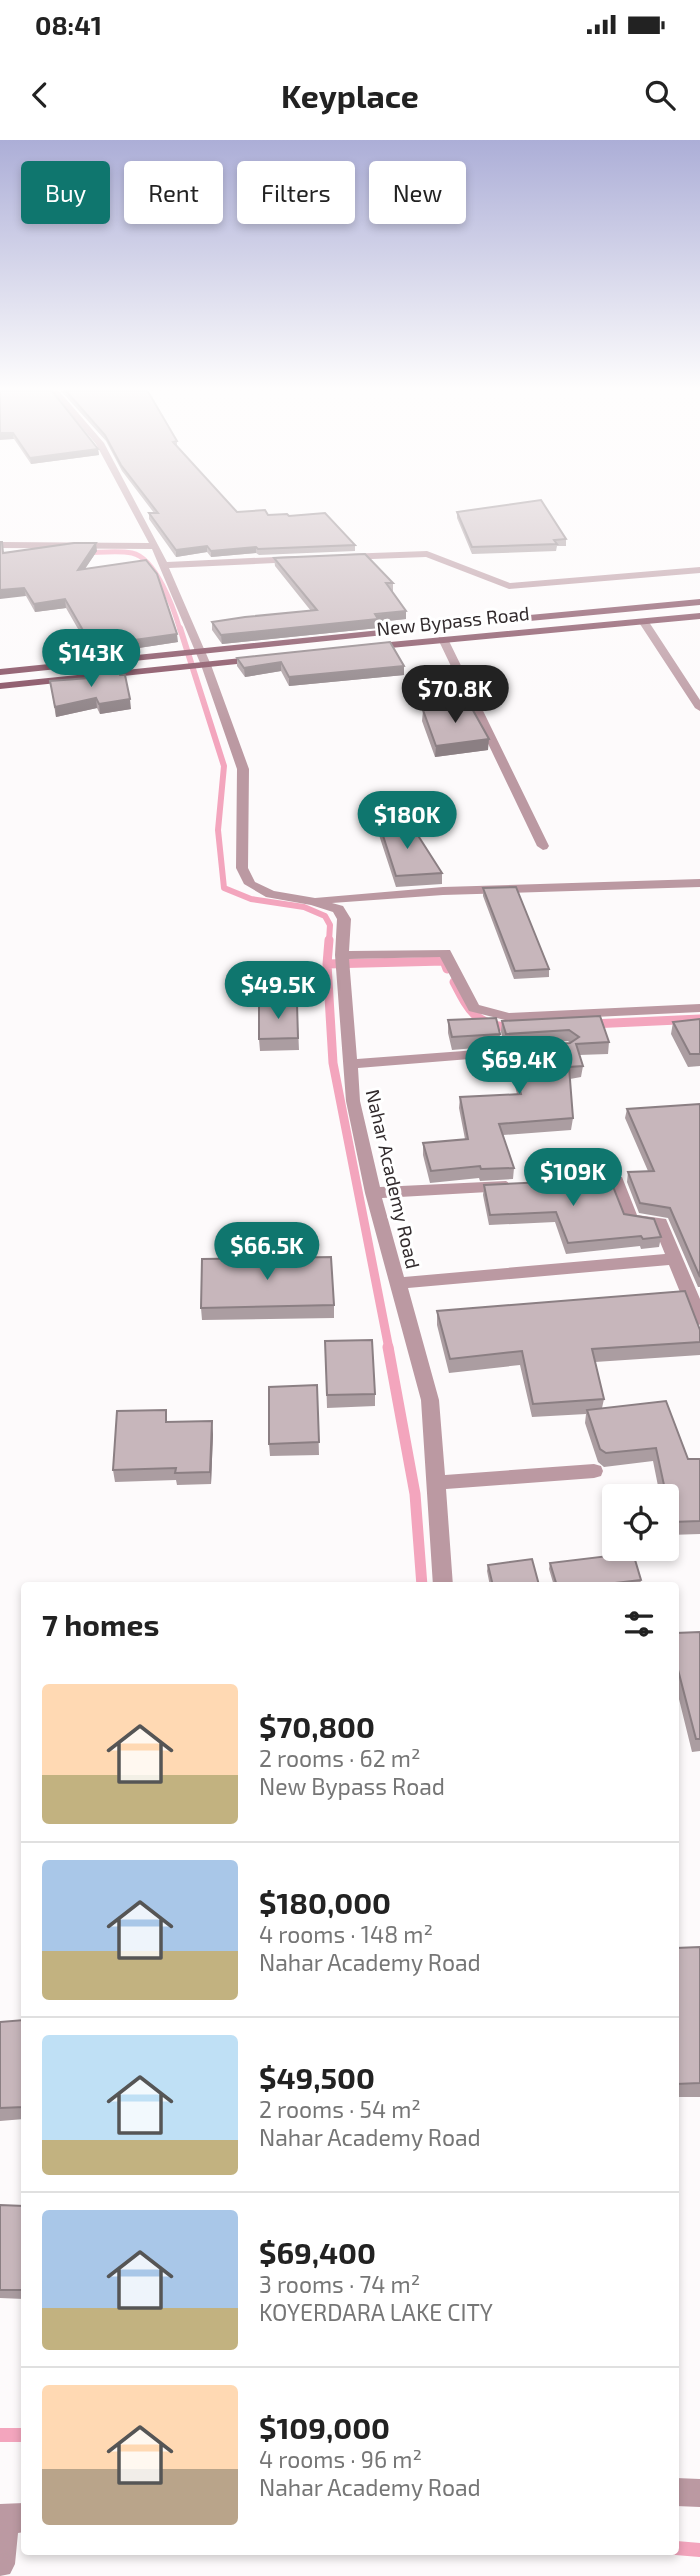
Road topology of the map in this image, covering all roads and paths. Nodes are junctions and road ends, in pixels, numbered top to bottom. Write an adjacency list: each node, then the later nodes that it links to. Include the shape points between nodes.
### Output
1 (133, 505): 3 (street, Nahar Academy Road)
2 (0, 545): 3 (street)
3 (155, 546): 6 (street, Nahar Academy Road)
4 (331, 557): 7 (street, via 428,554 509,586)
5 (304, 558): 6 (street)
6 (163, 565): 16 (street, Nahar Academy Road)
7 (700, 570)
8 (700, 602): 11 (main road)
9 (700, 616): 10 (main road, New Bypass Road)
10 (643, 621): 13 (main road, New Bypass Road); 19 (street)
11 (494, 622)
12 (401, 631): 16 (main road)
13 (443, 639): 14 (main road, New Bypass Road); 20 (street)
14 (351, 649)
15 (271, 657): 16 (main road)
16 (202, 658): 17 (main road); 18 (main road); 22 (street, Nahar Academy Road, via 243,769 238,868 250,884 271,894)
17 (0, 672)
18 (0, 686)
19 (700, 708)
20 (542, 846)
21 (700, 883): 22 (street, via 443,891)
22 (313, 901): 23 (street, Nahar Academy Road, via 338,909 345,919)
23 (342, 956): 24 (street, via 445,953 474,1008 509,1017); 26 (street, Nahar Academy Road)
24 (700, 1008)
25 (541, 1050): 26 (street)
26 (350, 1064): 29 (street, Nahar Academy Road, via 353,1101)
27 (576, 1183): 30 (street, via 617,1181 631,1219 660,1223)
28 (522, 1185): 29 (street)
29 (373, 1193): 31 (street, Nahar Academy Road)
30 (675, 1259): 31 (street); 32 (street)
31 (398, 1283): 34 (street, Nahar Academy Road, via 430,1400)
32 (700, 1319)
33 (594, 1471): 34 (street)
34 (436, 1483): 35 (street, Nahar Academy Road)
35 (443, 1582)
36 (679, 2492): 37 (street)
37 (700, 2493)
38 (10, 2519): 39 (street)
39 (0, 2564)

